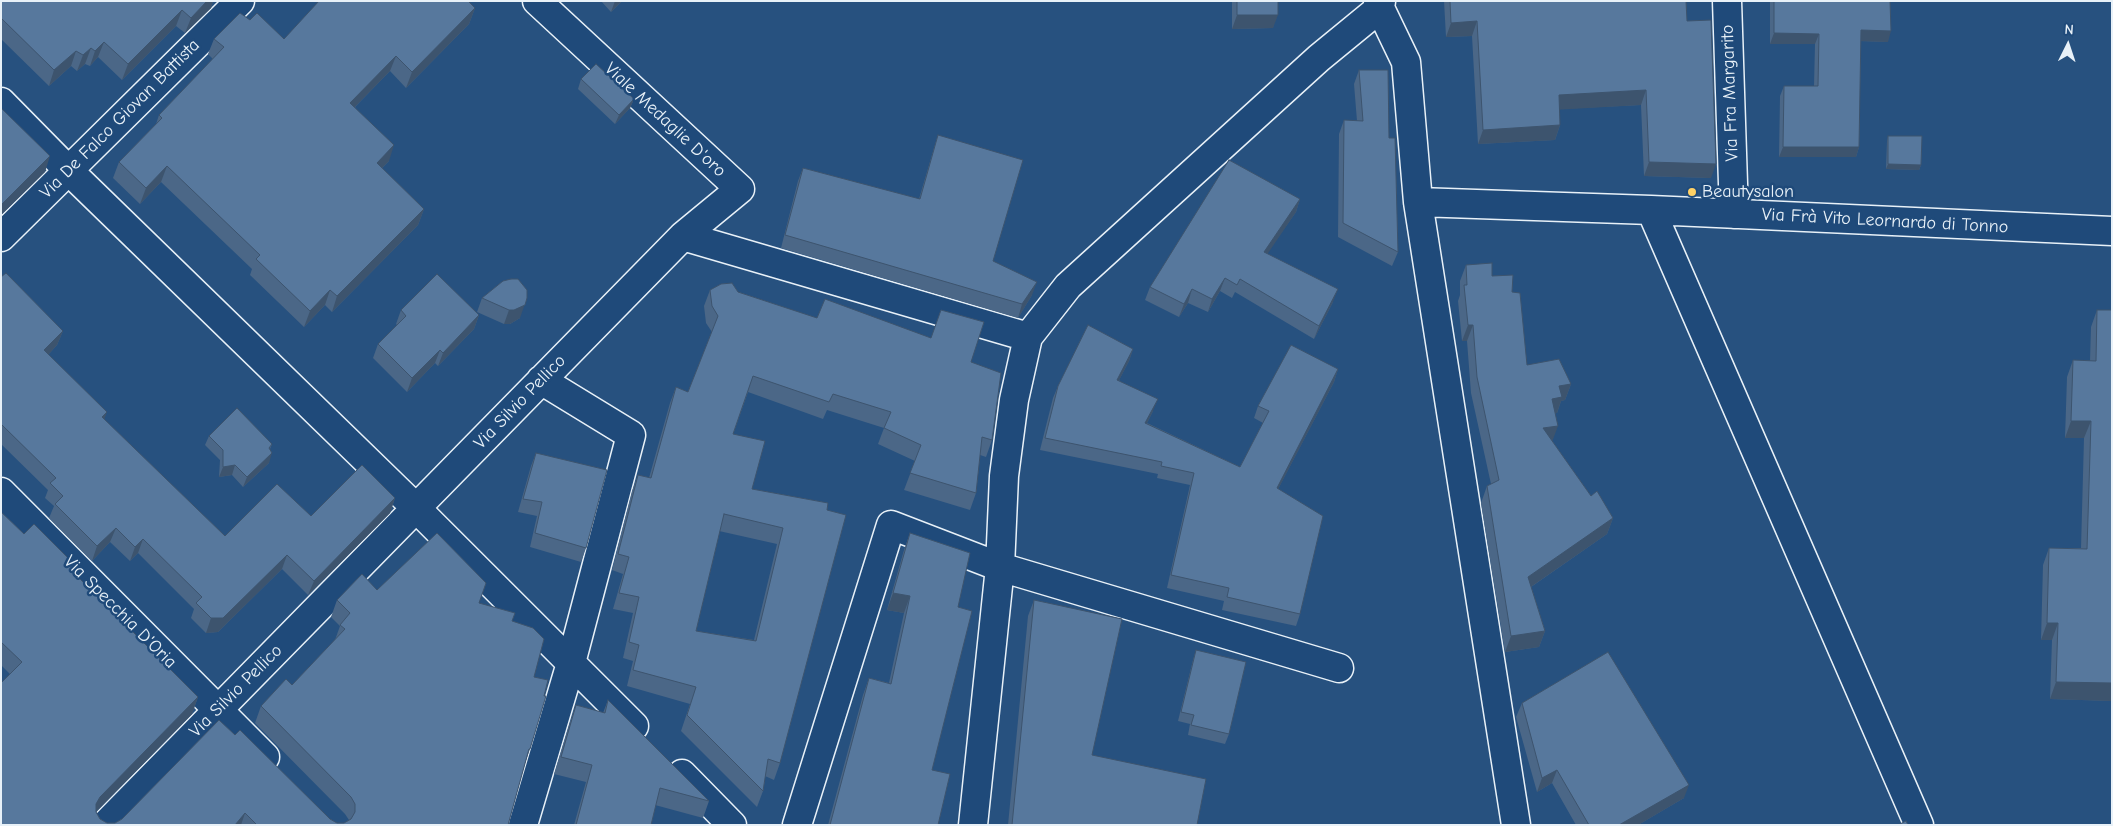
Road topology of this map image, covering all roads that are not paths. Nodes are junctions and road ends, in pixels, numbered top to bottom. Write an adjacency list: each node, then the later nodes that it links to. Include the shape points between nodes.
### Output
1 (240, 1): 6 (street, Via De Falco Giovan Battista)
2 (537, 1): 11 (street, Viale Medaglie D'oro, via 740,189)
3 (1727, 1): 9 (street, Via Fra Margarito)
4 (1380, 3): 7 (street, via 1406,62); 13 (street, via 1068,286)
5 (1, 102): 6 (street)
6 (68, 170): 12 (street, Via De Falco Giovan Battista); 16 (street)
7 (1418, 202): 8 (street, Via Frà Vito Leornardo di Tonno); 27 (street)
8 (1651, 210): 9 (street, Via Frà Vito Leornardo di Tonno); 28 (street)
9 (1734, 214): 10 (street, Via Frà Vito Leornardo di Tonno)
10 (2112, 231)
11 (683, 236): 13 (street); 14 (street, Via Silvio Pellico)
12 (1, 237)
13 (1028, 337): 17 (street, via 1014,400 1004,476)
14 (542, 380): 16 (street, Via Silvio Pellico); 18 (street, via 631,435)
15 (1, 492): 20 (street, Via Specchia D'Oria)
16 (416, 508): 18 (street); 20 (street, Via Silvio Pellico)
17 (1000, 567): 19 (street); 25 (street, via 890,525); 26 (street)
18 (571, 663): 23 (street); 24 (street)
19 (1339, 668)
20 (218, 710): 21 (street, Via Specchia D'Oria); 22 (street, Via Silvio Pellico)
21 (286, 777)
22 (104, 825)
23 (522, 825)
24 (732, 825)
25 (796, 825)
26 (973, 825)
27 (1516, 825)
28 (1920, 825)

